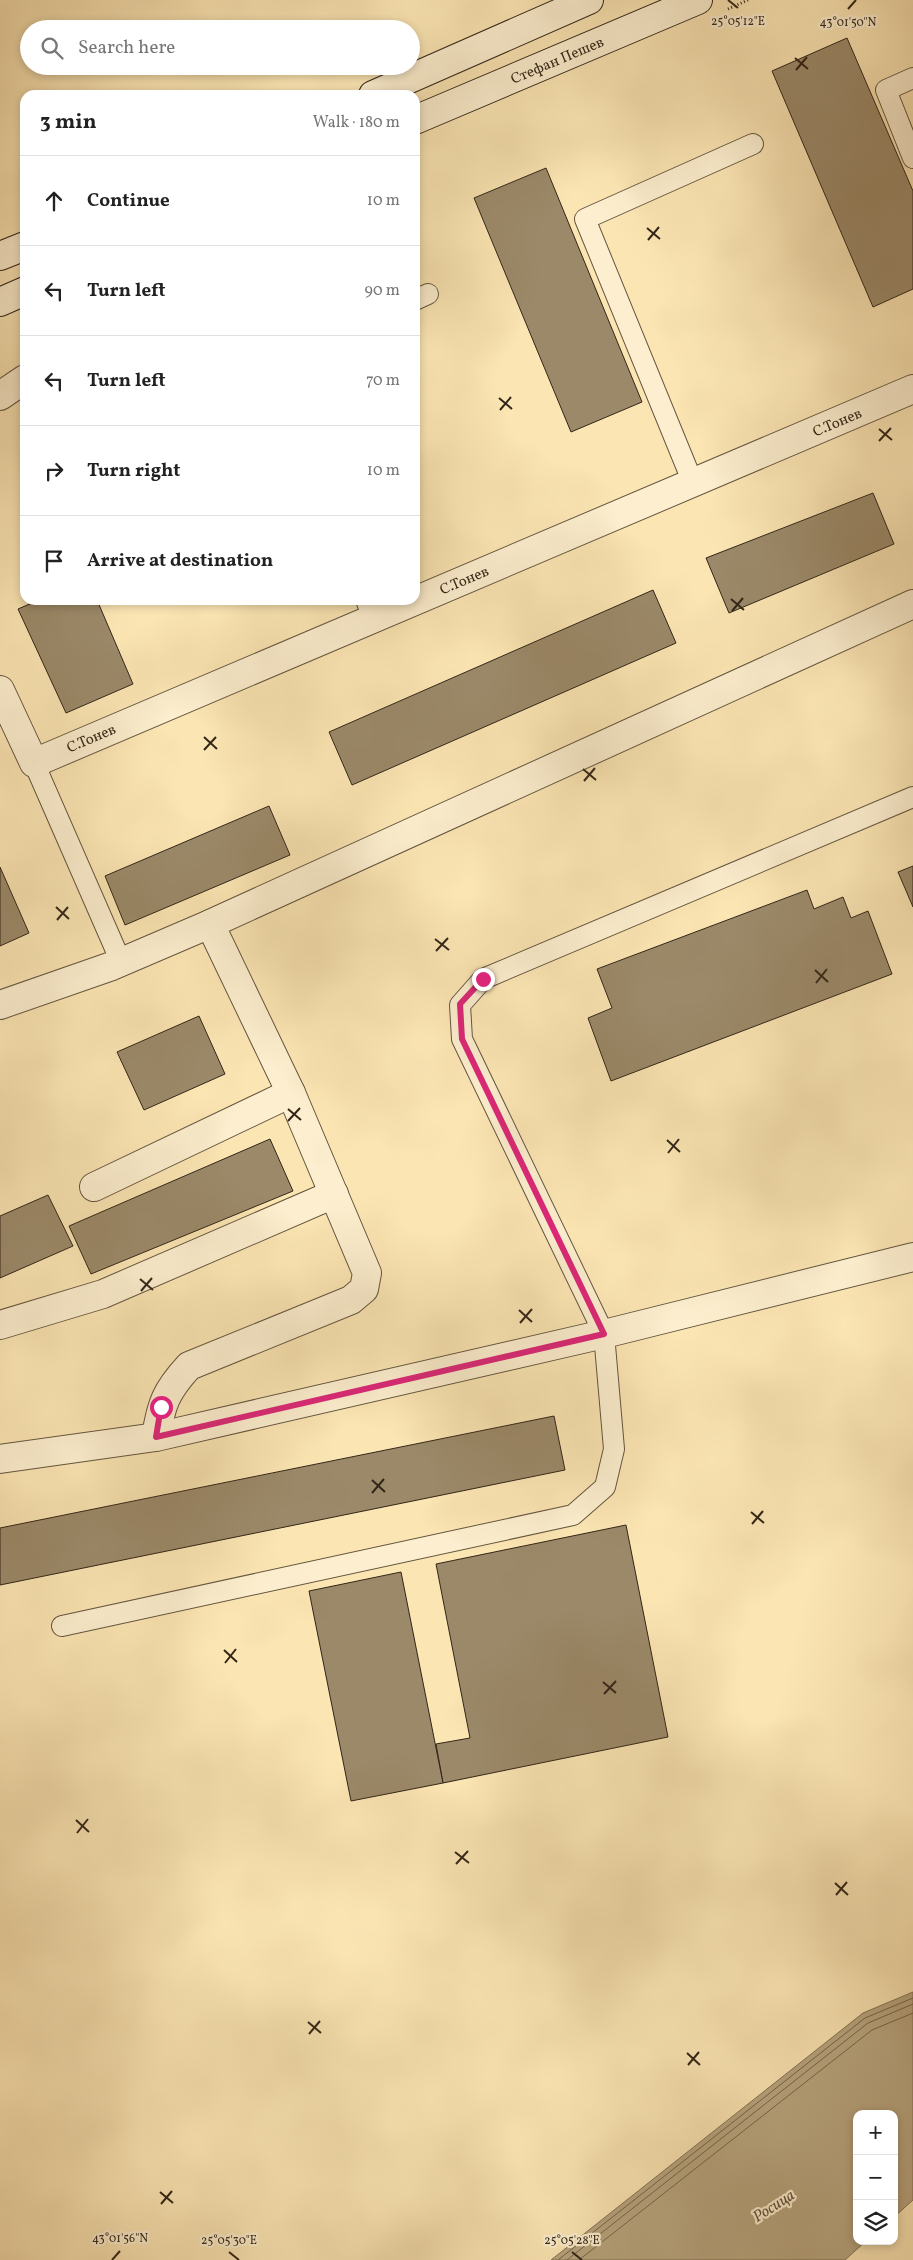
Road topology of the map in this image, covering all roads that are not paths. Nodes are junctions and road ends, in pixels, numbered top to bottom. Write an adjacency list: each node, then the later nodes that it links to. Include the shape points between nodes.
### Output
1 (589, 0): 3 (street)
2 (698, 0): 7 (street, Стефан Пешев)
3 (420, 74)
4 (418, 75): 6 (street)
5 (913, 78): 9 (lane, via 886,90)
6 (384, 90)
7 (420, 118)
8 (753, 144): 17 (lane, via 585,219)
9 (913, 158)
10 (20, 248): 11 (street)
11 (0, 256)
12 (20, 293): 13 (street)
13 (0, 302)
14 (20, 382): 16 (street)
15 (913, 389): 17 (street, С.Тонев)
16 (0, 396)
17 (693, 483): 18 (street, С.Тонев)
18 (420, 589)
19 (913, 604): 24 (street)
20 (370, 609): 22 (street, С.Тонев)
21 (0, 690): 22 (street)
22 (34, 763): 25 (lane)
23 (913, 797): 32 (lane, via 483,979 460,1004 462,1039)
24 (210, 924): 25 (street); 27 (street)
25 (121, 962): 26 (street)
26 (0, 1005)
27 (292, 1093): 28 (street); 29 (street)
28 (94, 1187)
29 (334, 1194): 31 (street, via 103,1294); 33 (street, via 367,1273 364,1289 350,1300 189,1366 171,1385 161,1407)
30 (913, 1257): 32 (street)
31 (0, 1325)
32 (604, 1334): 33 (street); 35 (lane, via 614,1449 605,1487 572,1515)
33 (156, 1437): 34 (street)
34 (0, 1459)
35 (62, 1626)

